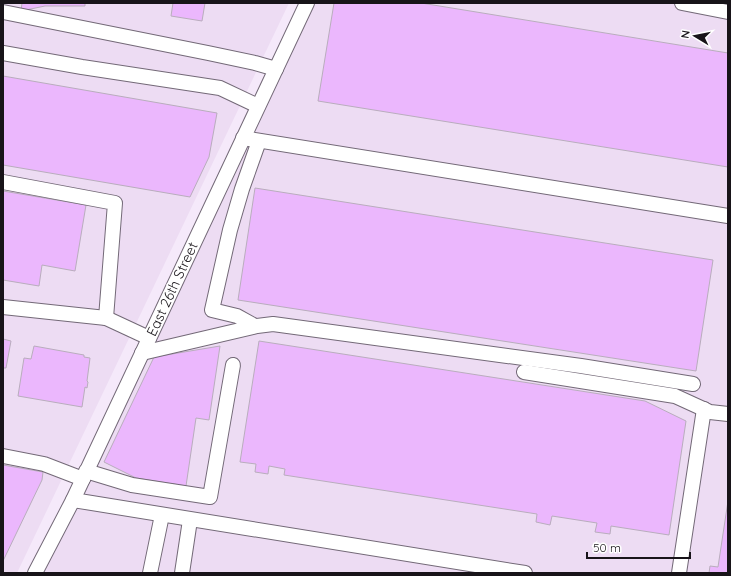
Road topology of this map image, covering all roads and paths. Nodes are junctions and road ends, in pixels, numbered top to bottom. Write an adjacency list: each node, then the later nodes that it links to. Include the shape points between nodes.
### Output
1 (307, 3): 6 (street, East 26th Street)
2 (682, 3): 4 (street)
3 (3, 12): 6 (street)
4 (728, 12)
5 (3, 53): 7 (street, via 220,88)
6 (276, 69): 7 (street, East 26th Street)
7 (258, 106): 8 (street, East 26th Street)
8 (243, 138): 9 (street); 15 (street, East 26th Street)
9 (259, 141): 11 (street); 14 (street, via 230,230 212,310 237,316)
10 (3, 182): 13 (street, via 115,203)
11 (728, 216)
12 (3, 307): 13 (street)
13 (106, 318): 15 (street)
14 (255, 326): 16 (street); 19 (street, via 273,324)
15 (149, 338): 16 (street, East 26th Street)
16 (142, 353): 23 (street, East 26th Street)
17 (233, 365): 23 (street, via 210,497)
18 (524, 372): 20 (street, via 675,396)
19 (693, 384)
20 (704, 409): 21 (street); 31 (street)
21 (728, 414)
22 (3, 456): 23 (street)
23 (84, 475): 24 (street, East 26th Street)
24 (72, 500): 25 (street); 27 (street, East 26th Street)
25 (162, 515): 26 (street); 28 (street)
26 (190, 520): 29 (street); 30 (street)
27 (35, 573)
28 (150, 573)
29 (182, 573)
30 (525, 573)
31 (679, 573)

